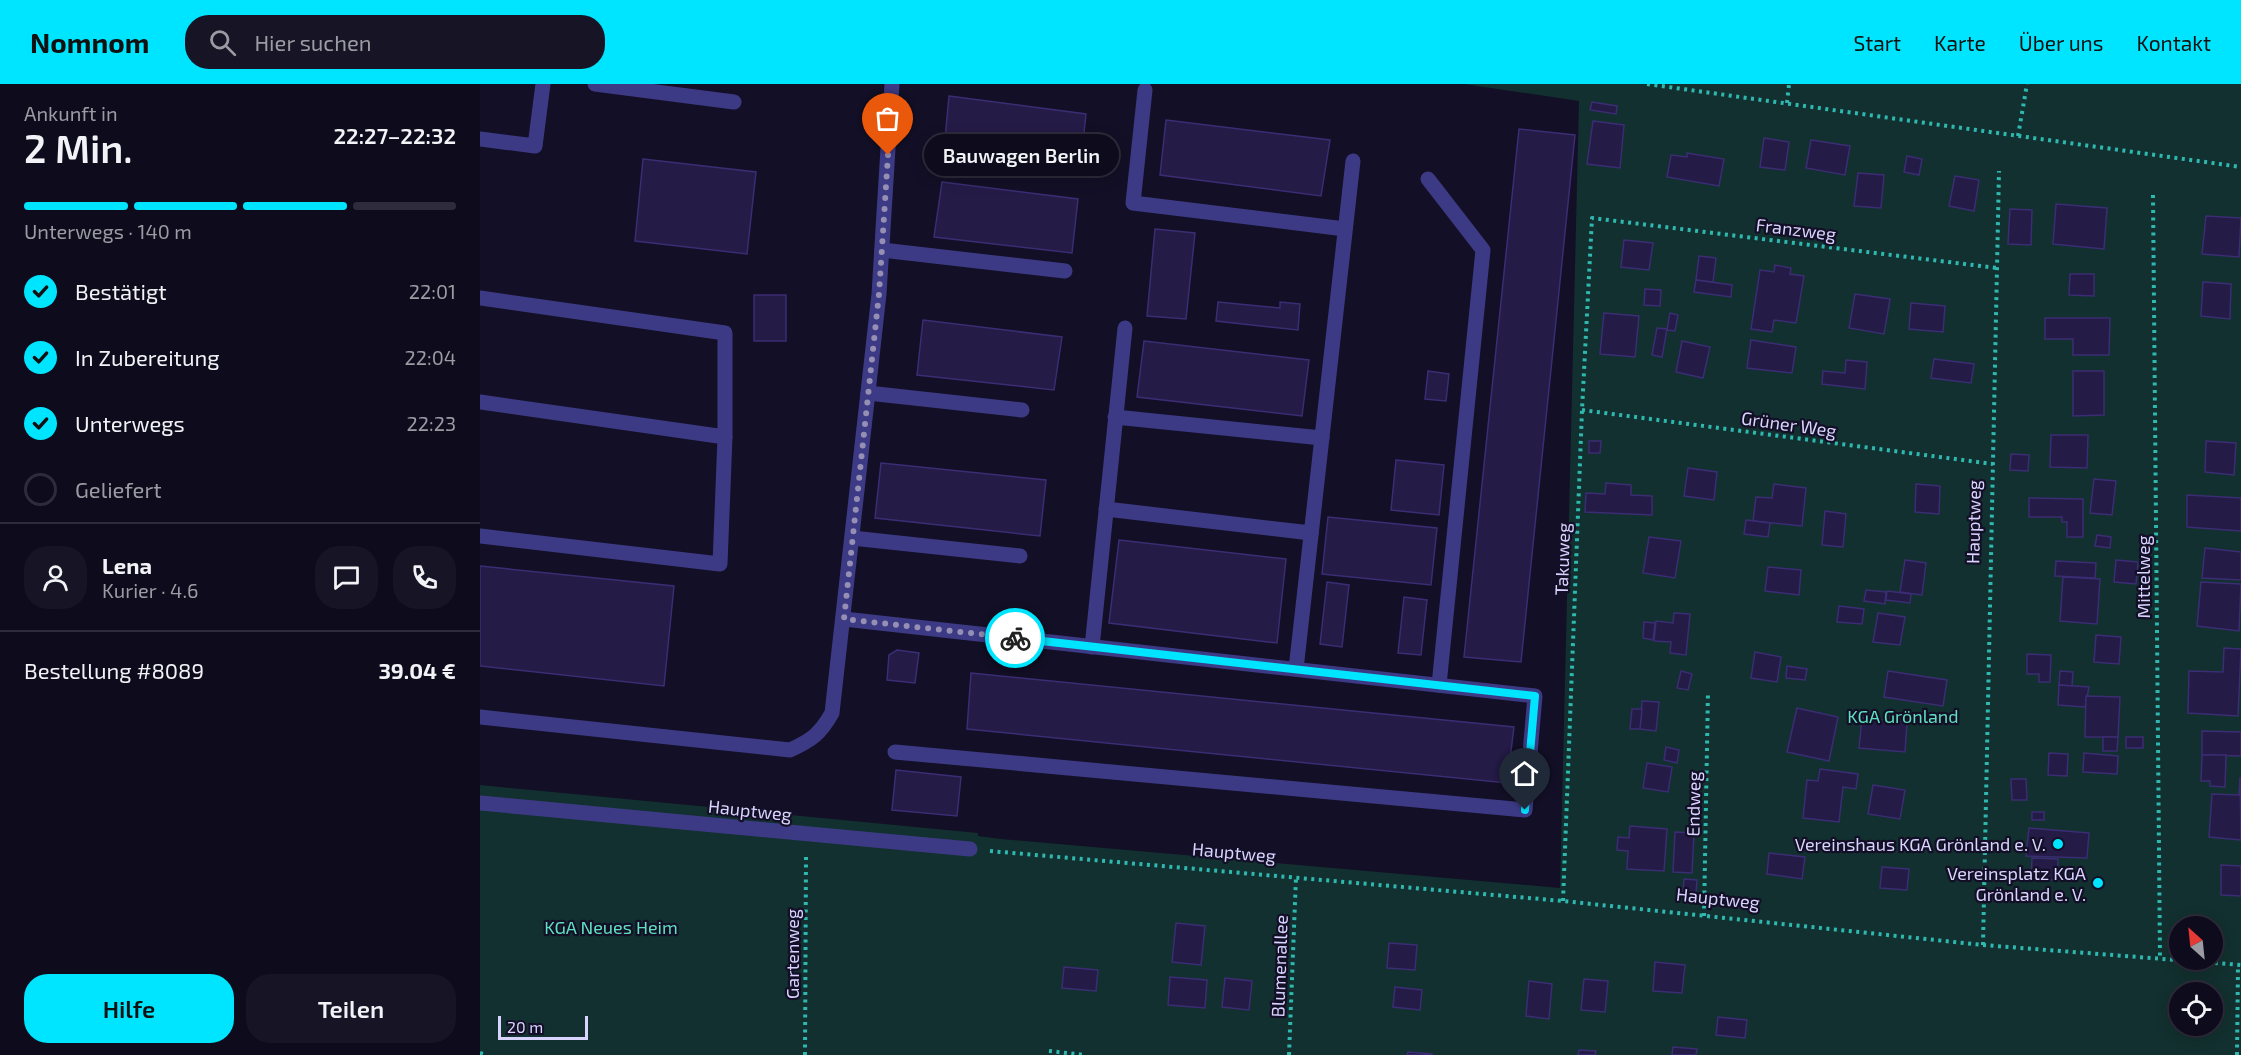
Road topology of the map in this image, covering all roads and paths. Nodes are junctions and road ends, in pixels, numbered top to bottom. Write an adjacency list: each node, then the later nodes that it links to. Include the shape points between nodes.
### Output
1 (543, 84): 11 (lane, via 535,146)
2 (595, 84): 8 (lane)
3 (892, 84): 19 (lane)
4 (1647, 84): 9 (path)
5 (1789, 84): 9 (path)
6 (2027, 84): 10 (path)
7 (1145, 90): 18 (lane, via 1133,203)
8 (734, 102)
9 (1787, 103): 10 (path)
10 (2018, 136): 13 (path)
11 (480, 139)
12 (1353, 161): 18 (lane)
13 (2241, 166)
14 (1999, 171): 20 (path, Hauptweg)
15 (1428, 179): 40 (lane, via 1483,250)
16 (2153, 195): 51 (path, Mittelweg)
17 (1592, 218): 20 (path, Franzweg); 27 (path, Takuweg)
18 (1346, 229): 30 (lane)
19 (882, 250): 21 (lane); 24 (lane)
20 (1997, 268): 31 (path, Hauptweg)
21 (1065, 271)
22 (480, 298): 29 (lane, via 725,333)
23 (1125, 328): 28 (lane)
24 (868, 393): 26 (lane); 35 (lane)
25 (480, 402): 29 (lane)
26 (1022, 410)
27 (1582, 410): 31 (path, Grüner Weg); 48 (path, Takuweg)
28 (1115, 417): 30 (lane); 32 (lane)
29 (725, 437): 34 (lane, via 720,564)
30 (1322, 438): 33 (lane)
31 (1993, 464): 50 (path, Hauptweg)
32 (1106, 509): 33 (lane); 38 (lane)
33 (1311, 533): 39 (lane)
34 (480, 536)
35 (852, 538): 36 (lane); 37 (lane)
36 (1020, 556)
37 (844, 619): 38 (lane); 42 (lane, via 832,713 812,740 790,750)
38 (1092, 647): 39 (lane)
39 (1296, 669): 40 (lane)
40 (1439, 686): 43 (lane, via 1535,696 1525,810)
41 (1708, 691): 49 (path, Endweg)
42 (480, 717)
43 (896, 752)
44 (480, 803): 45 (lane, Hauptweg)
45 (970, 849): 47 (path, Hauptweg)
46 (806, 852): 56 (path, Gartenweg)
47 (1296, 877): 48 (path, Hauptweg); 58 (path, Blumenallee)
48 (1563, 901): 49 (path, Hauptweg)
49 (1704, 916): 50 (path, Hauptweg)
50 (1983, 945): 51 (path, Hauptweg)
51 (2160, 959): 52 (path, Hauptweg)
52 (2240, 965): 59 (path)
53 (1049, 1051): 57 (path)
54 (480, 1053): 55 (path)
55 (486, 1055)
56 (805, 1055)
57 (1085, 1055)
58 (1289, 1055)
59 (2238, 1055)

